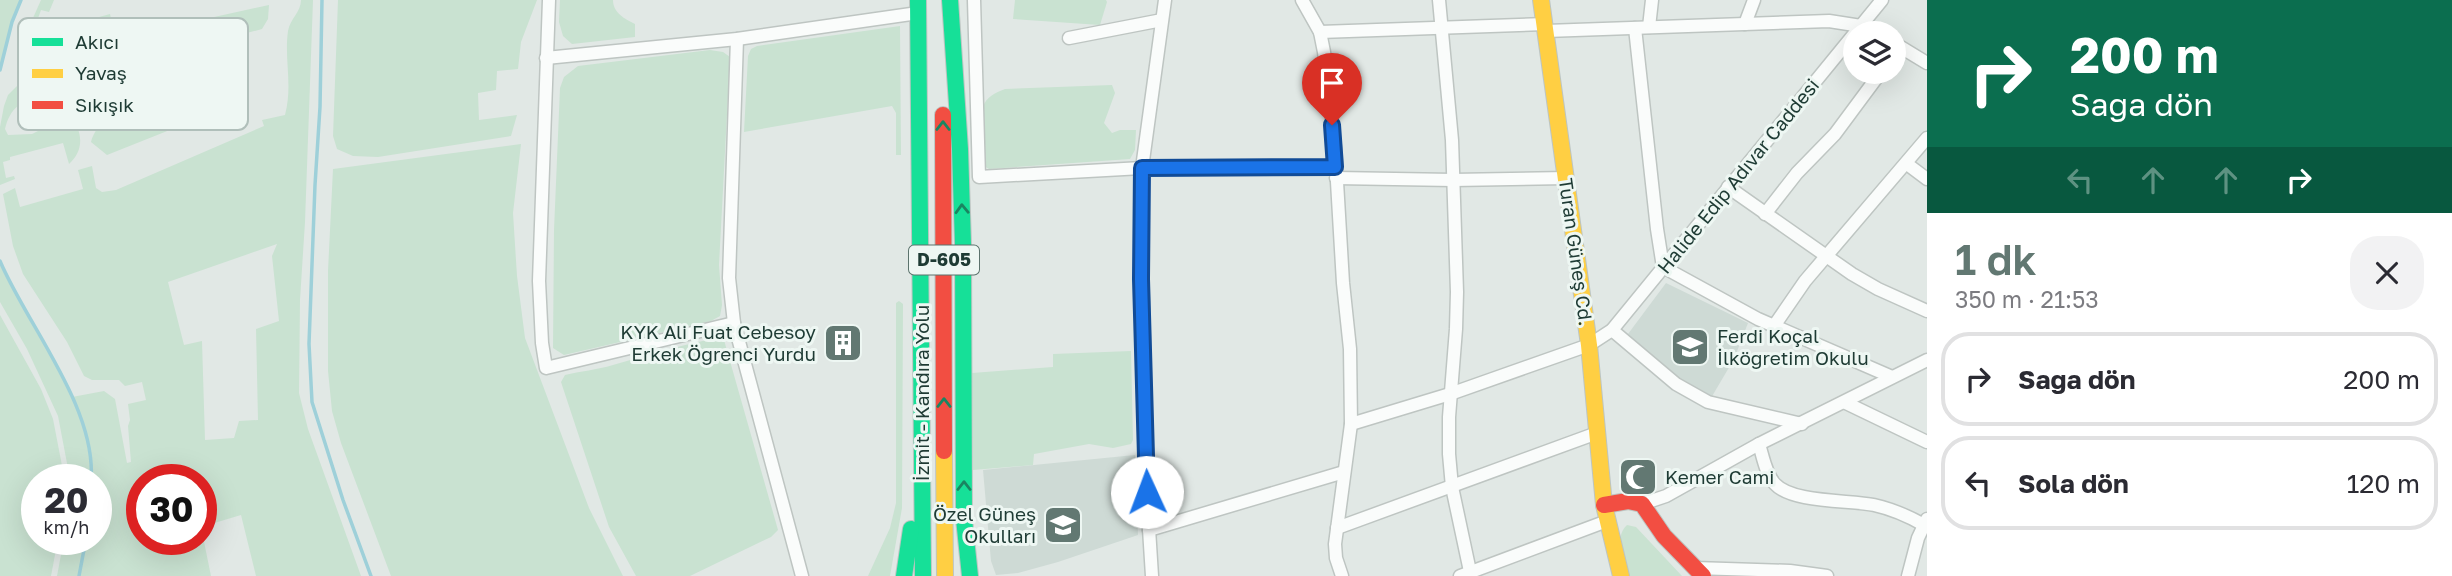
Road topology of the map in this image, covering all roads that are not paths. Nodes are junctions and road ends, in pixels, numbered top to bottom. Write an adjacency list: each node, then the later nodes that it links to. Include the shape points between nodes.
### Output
1 (549, 0): 26 (street)
2 (943, 0): 67 (main road, İzmit - Kandıra Yolu / D-605, one-way to 2)
3 (950, 0): 68 (main road, one-way to 3, via 964,519 961,171)
4 (974, 0): 31 (street, via 979,177)
5 (1164, 0): 13 (street)
6 (1302, 0): 21 (street)
7 (1439, 0): 17 (street)
8 (1541, 0): 19 (main road, Turan Güneş Cd.)
9 (1652, 0): 18 (street)
10 (1754, 0): 16 (street)
11 (1882, 0): 14 (street, Halide Edip Adıvar Caddesi)
12 (918, 6): 23 (street); 46 (main road, İzmit - Kandıra Yolu / D-605)
13 (1162, 20): 22 (street); 31 (street)
14 (1865, 21)
15 (1843, 23): 16 (street)
16 (1745, 24): 18 (street)
17 (1441, 27): 19 (street); 21 (street); 35 (street)
18 (1649, 27): 20 (street)
19 (1545, 28): 20 (street); 33 (main road, Turan Güneş Cd.)
20 (1635, 28): 39 (street)
21 (1320, 32): 32 (street)
22 (1069, 38)
23 (737, 39): 26 (street); 41 (street, via 730,278)
24 (1843, 48): 36 (street, Halide Edip Adıvar Caddesi)
25 (1906, 52): 27 (street)
26 (547, 58): 41 (street, via 538,281 546,368)
27 (1927, 63)
28 (1872, 84): 37 (street)
29 (1927, 138): 30 (street)
30 (1907, 164): 34 (street); 38 (street)
31 (1142, 168): 32 (street); 61 (street)
32 (1336, 172): 35 (street); 50 (street)
33 (1566, 178): 35 (street); 44 (main road, Turan Güneş Cd.)
34 (1927, 179)
35 (1453, 180): 48 (street, via 1457,292)
36 (1728, 187): 37 (street); 39 (street, Halide Edip Adıvar Caddesi)
37 (1765, 214): 38 (street)
38 (1825, 257): 40 (street); 42 (street)
39 (1663, 267): 42 (street); 43 (street, Halide Edip Adıvar Caddesi)
40 (1927, 311)
41 (734, 324): 64 (street)
42 (1774, 326): 47 (street)
43 (1612, 330): 44 (street, Halide Edip Adıvar Caddesi); 51 (street, via 1676,384 1708,402)
44 (1589, 345): 48 (street, Halide Edip Adıvar Caddesi); 52 (main road, Turan Güneş Cd.)
45 (1927, 360): 47 (street)
46 (922, 369): 65 (main road, via 915,406 913,505); 66 (main road, İzmit - Kandıra Yolu / D-605)
47 (1892, 377): 49 (street)
48 (1450, 394): 50 (street, Halide Edip Adıvar Caddesi); 56 (street)
49 (1846, 403): 51 (street); 53 (street)
50 (1351, 424): 55 (street)
51 (1802, 424): 54 (street)
52 (1597, 433): 56 (street); 58 (main road, Turan Güneş Cd.)
53 (1927, 442)
54 (1759, 444): 57 (street, via 1667,496); 59 (street, via 1774,484 1783,490 1871,504)
55 (1344, 472): 60 (street); 61 (street)
56 (1452, 487): 60 (street); 63 (street)
57 (1642, 504): 58 (main road, via 1628,501); 62 (main road, via 1664,536)
58 (1605, 513): 63 (street); 71 (main road, Turan Güneş Cd.)
59 (1926, 522): 73 (street)
60 (1337, 527): 70 (street, via 1336,558)
61 (1149, 530): 69 (street)
62 (1699, 572): 72 (street, via 1790,571)
63 (1467, 575)
64 (802, 576)
65 (904, 576)
66 (923, 576)
67 (945, 576)
68 (970, 576)
69 (1152, 576)
70 (1342, 576)
71 (1620, 576)
72 (1827, 576)
73 (1908, 576)

